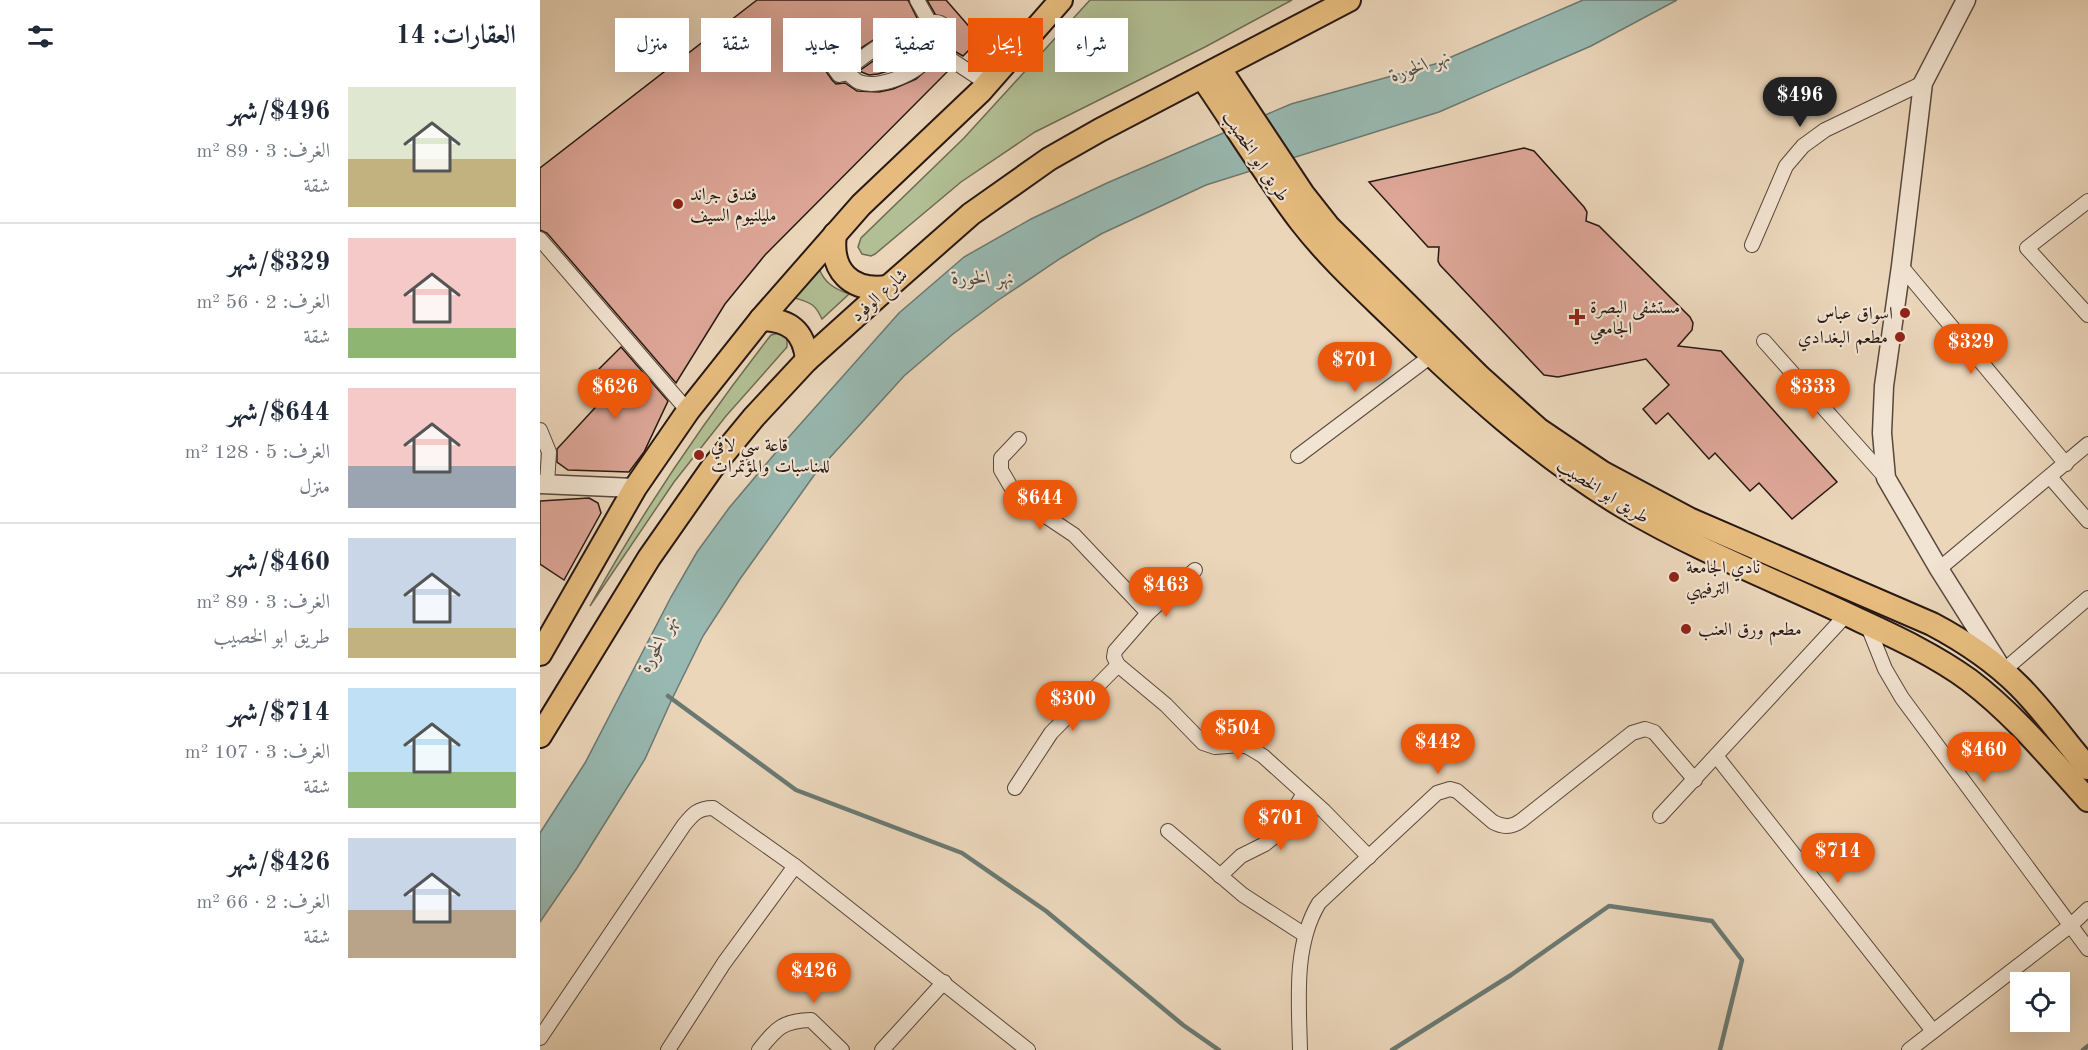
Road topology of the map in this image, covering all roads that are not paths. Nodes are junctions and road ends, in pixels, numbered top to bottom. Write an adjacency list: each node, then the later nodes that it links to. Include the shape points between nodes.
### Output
1 (917, 0): 5 (street)
2 (1061, 0): 11 (main road)
3 (1350, 0): 9 (main road, شارع الوفود)
4 (1966, 0): 10 (street)
5 (924, 18)
6 (873, 51): 8 (street, via 849,69 858,82 878,84)
7 (956, 63): 11 (street)
8 (909, 72)
9 (1211, 73): 12 (main road, طريق ابو الخصيب); 18 (main road, شارع الوفود, via 1076,143 1023,176 972,214)
10 (1923, 83): 16 (street, via 1825,130 1803,146 1786,166); 17 (street)
11 (988, 84): 14 (main road)
12 (1277, 171): 22 (main road, طريق ابو الخصيب, via 1288,205 1316,240); 35 (main road, طريق ابو الخصيب, via 1508,404)
13 (2088, 201): 19 (street, via 2027,248)
14 (835, 234): 18 (main road, via 833,248 842,272 862,286); 20 (main road)
15 (540, 239): 24 (street)
16 (1752, 245)
17 (1901, 266): 29 (street); 31 (street, via 1883,398)
18 (888, 287): 23 (main road, شارع الوفود)
19 (2088, 315)
20 (761, 319): 23 (main road, via 789,324 806,346); 24 (main road)
21 (1764, 341): 31 (street)
22 (1431, 356): 28 (street); 35 (main road, طريق ابو الخصيب, via 1560,466 1628,509)
23 (807, 360): 44 (main road, شارع الوفود, via 754,417 680,512)
24 (688, 411): 33 (main road)
25 (540, 430): 32 (street, via 549,452)
26 (1019, 439): 39 (street, via 1001,458 1001,470 1011,487 1074,535)
27 (2088, 444): 29 (street)
28 (1298, 456)
29 (2066, 464): 30 (street)
30 (2050, 477): 34 (street); 36 (street)
31 (1886, 478): 36 (street)
32 (543, 484): 33 (street)
33 (635, 488): 41 (main road)
34 (2088, 521)
35 (1685, 529): 40 (main road, طريق ابو الخصيب); 43 (main road, طريق ابو الخصيب, via 1932,624)
36 (1939, 569): 43 (street)
37 (1195, 570): 39 (street)
38 (2088, 598): 43 (street)
39 (1148, 613): 42 (street, via 1115,651)
40 (1857, 619): 45 (street); 50 (main road, طريق ابو الخصيب, via 1927,653 1976,686 2013,718); 57 (street, via 1902,698)
41 (540, 654)
42 (1118, 665): 48 (street, via 1051,733); 49 (street, via 1203,743 1248,747)
43 (2003, 671): 46 (main road, طريق ابو الخصيب)
44 (540, 736)
45 (1717, 757): 47 (street); 61 (street)
46 (2088, 768)
47 (1695, 780): 51 (street); 53 (street, via 1654,732 1641,729 1517,824 1499,825 1463,794 1443,790)
48 (1015, 788)
49 (1304, 793): 53 (street); 55 (street, via 1276,835 1241,856)
50 (2088, 800)
51 (1660, 816)
52 (1168, 831): 55 (street)
53 (1369, 857): 58 (street, via 1319,903)
54 (795, 866): 60 (street); 62 (street, via 713,808 702,808 693,814); 63 (street, via 724,963)
55 (1220, 876): 58 (street)
56 (2088, 909): 57 (street)
57 (2071, 925): 59 (street); 61 (street)
58 (1305, 935): 68 (street, via 1299,993)
59 (2088, 949)
60 (944, 982): 66 (street); 67 (street)
61 (1933, 1031): 69 (street)
62 (540, 1038)
63 (668, 1050)
64 (759, 1050): 65 (street, via 774,1032 792,1020 811,1020)
65 (842, 1050)
66 (882, 1050)
67 (1028, 1050)
68 (1300, 1050)
69 (1909, 1050)

